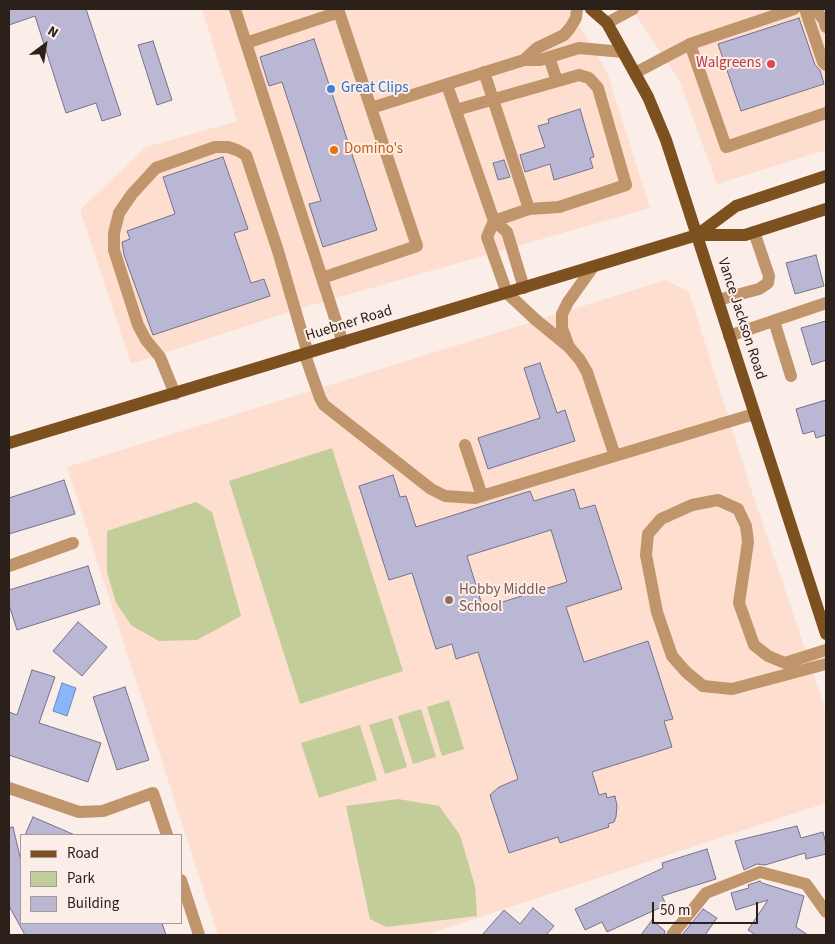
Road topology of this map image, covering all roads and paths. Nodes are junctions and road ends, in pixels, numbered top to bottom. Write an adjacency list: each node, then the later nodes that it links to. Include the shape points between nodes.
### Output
1 (234, 9): 12 (lane)
2 (578, 9): 16 (lane, via 576,18 564,35 537,48)
3 (591, 9): 10 (main road, Vance Jackson Road)
4 (605, 9): 10 (main road, Vance Jackson Road)
5 (633, 9): 10 (lane)
6 (794, 9): 13 (lane)
7 (805, 9): 17 (lane)
8 (815, 9): 11 (lane)
9 (338, 10): 12 (lane); 23 (lane)
10 (607, 23): 14 (main road, Vance Jackson Road)
11 (826, 27)
12 (246, 43): 33 (lane)
13 (690, 44): 19 (lane); 25 (lane, via 726,147)
14 (623, 52): 15 (lane, via 579,48); 19 (main road, Vance Jackson Road)
15 (549, 57): 16 (lane); 20 (lane)
16 (524, 60): 18 (lane)
17 (826, 65)
18 (484, 72): 21 (lane); 22 (lane)
19 (635, 73): 31 (main road, Vance Jackson Road, via 666,140)
20 (557, 81): 22 (lane); 27 (lane, via 579,75 589,78 598,88 626,185 559,207)
21 (447, 85): 23 (lane); 24 (lane)
22 (493, 100): 24 (lane); 27 (lane)
23 (371, 108): 33 (lane, via 416,246)
24 (456, 110): 29 (lane)
25 (826, 113)
26 (826, 176): 31 (main road, Huebner Road, via 736,206)
27 (529, 209): 29 (lane)
28 (826, 209): 30 (main road, Huebner Road)
29 (494, 221): 34 (lane, via 507,232); 35 (lane, via 487,237)
30 (754, 232): 31 (main road, Huebner Road, via 746,235); 36 (lane, via 769,276 768,283 759,289)
31 (698, 235): 32 (main road, Huebner Road); 36 (main road, Vance Jackson Road)
32 (593, 267): 34 (main road, Huebner Road); 41 (lane, via 562,314 562,328)
33 (322, 278): 40 (lane)
34 (524, 288): 35 (main road, Huebner Road)
35 (507, 293): 40 (main road, Huebner Road); 41 (lane)
36 (718, 300): 39 (main road, Vance Jackson Road)
37 (826, 303): 38 (lane)
38 (774, 321): 39 (lane); 43 (lane)
39 (730, 336): 45 (main road, Vance Jackson Road)
40 (343, 343): 42 (main road, Huebner Road)
41 (569, 347): 48 (lane, via 587,372)
42 (306, 354): 44 (main road, Huebner Road); 44 (lane, via 278,251 246,155 228,147 215,147 156,168 119,213 114,233 114,250 138,325 160,357); 49 (lane, via 324,405 431,488 445,496)
43 (791, 376)
44 (175, 394): 46 (main road, Huebner Road)
45 (754, 414): 48 (lane); 52 (main road, Vance Jackson Road)
46 (9, 444)
47 (466, 445): 49 (lane)
48 (615, 456): 49 (lane)
49 (482, 496)
50 (73, 543): 51 (lane)
51 (9, 566)
52 (826, 634)
53 (826, 650): 54 (lane, via 785,663)
54 (768, 656): 56 (lane); 56 (lane, via 754,645 738,603 748,542 746,526 738,509 718,500 692,505 661,519 648,534 646,555 657,612 672,656 703,686 732,689)
55 (826, 664): 56 (lane)
56 (773, 679)
57 (9, 788): 58 (lane, via 79,812 103,811 153,793)
58 (167, 834)
59 (182, 883): 61 (lane)
60 (826, 912): 62 (lane, via 806,884 760,872 706,893)
61 (199, 935)
62 (672, 935)

